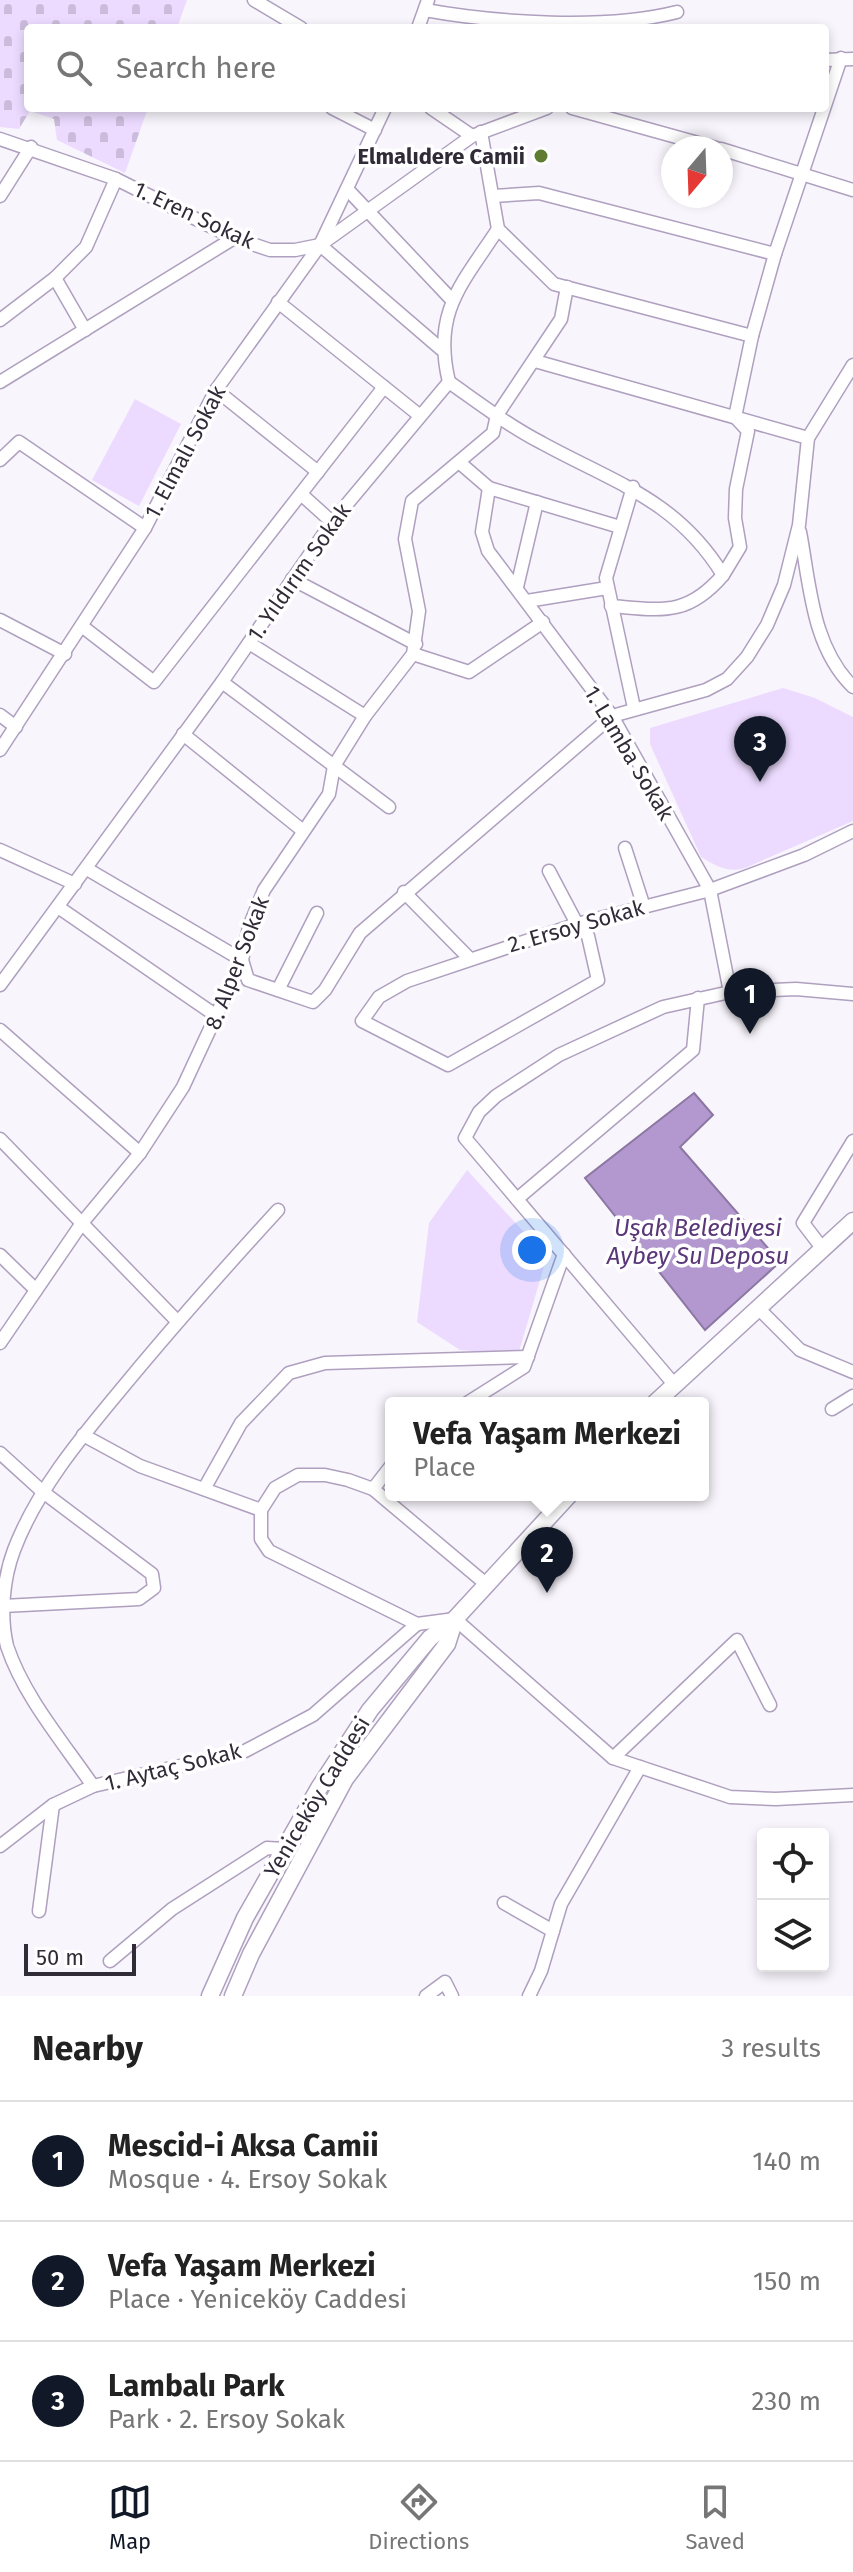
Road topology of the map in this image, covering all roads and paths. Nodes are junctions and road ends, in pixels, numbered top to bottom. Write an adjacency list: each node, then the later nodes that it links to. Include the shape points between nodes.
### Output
1 (256, 0): 4 (street)
2 (426, 5): 5 (street); 6 (street, via 489,22)
3 (677, 12): 6 (street)
4 (295, 24)
5 (419, 24)
6 (624, 24)
7 (847, 59): 8 (street)
8 (829, 106)
9 (340, 112): 15 (street)
10 (383, 112): 15 (street, 1. Elmalı Sokak)
11 (438, 112): 16 (street)
12 (536, 112): 16 (street)
13 (586, 112): 17 (street)
14 (827, 112): 21 (street)
15 (375, 130): 23 (street, 1. Elmalı Sokak)
16 (476, 134): 26 (street); 27 (street)
17 (672, 136)
18 (0, 139): 19 (street, 1. Eren Sokak)
19 (31, 147): 22 (street, 1. Eren Sokak); 25 (street)
20 (733, 153): 21 (street)
21 (804, 172): 24 (street); 31 (street)
22 (116, 179): 29 (street, 1. Eren Sokak); 32 (street, via 86,247)
23 (348, 190): 27 (street); 30 (street, 1. Elmalı Sokak)
24 (853, 190)
25 (0, 196)
26 (493, 196): 28 (street); 31 (street, via 539,193)
27 (368, 208): 30 (street); 34 (street)
28 (498, 229): 33 (street, via 554,284); 34 (street)
29 (234, 238): 30 (street, 1. Eren Sokak, via 270,250); 37 (street)
30 (320, 245): 35 (street, 1. Elmalı Sokak); 39 (street)
31 (775, 254): 38 (street)
32 (55, 278): 36 (street); 37 (street)
33 (567, 287): 38 (street); 40 (street, via 561,319)
34 (451, 299): 39 (street)
35 (278, 302): 44 (street); 45 (street, 1. Elmalı Sokak)
36 (0, 320)
37 (85, 330): 42 (street)
38 (752, 336): 48 (street)
39 (441, 349): 43 (street)
40 (535, 361): 47 (street); 48 (street)
41 (853, 365): 49 (street)
42 (0, 382)
43 (449, 382): 46 (street, 1. Yıldırım Sokak); 47 (street)
44 (384, 387): 46 (street); 52 (street)
45 (216, 390): 52 (street); 60 (street, 1. Elmalı Sokak)
46 (419, 415): 57 (street, 1. Yıldırım Sokak)
47 (497, 415): 51 (street, via 493,433); 53 (street, via 541,443)
48 (735, 417): 49 (street); 61 (street, via 748,431 736,489 740,547)
49 (808, 438): 58 (street)
50 (0, 460): 60 (street, via 19,442)
51 (460, 463): 54 (street); 71 (street, via 412,501 405,539 419,611)
52 (318, 472): 55 (street)
53 (633, 487): 59 (street); 61 (street, via 705,546)
54 (489, 488): 56 (street); 63 (street, 1. Lamba Sokak, via 482,532 488,551)
55 (301, 494): 57 (street); 69 (street, via 154,682)
56 (537, 502): 59 (street); 63 (street)
57 (332, 522): 62 (street, 1. Yıldırım Sokak)
58 (799, 525): 74 (street, via 818,628 836,670); 75 (street, via 784,585 747,657 727,679 706,690)
59 (620, 527): 64 (street)
60 (145, 528): 69 (street, 1. Elmalı Sokak)
61 (723, 575): 66 (street, via 704,598 670,611)
62 (292, 579): 70 (street, 1. Yıldırım Sokak); 71 (street)
63 (517, 587): 65 (street, 1. Lamba Sokak)
64 (607, 588): 65 (street); 66 (street)
65 (527, 601): 68 (street, 1. Lamba Sokak)
66 (611, 606): 75 (street)
67 (0, 620): 72 (street)
68 (543, 622): 71 (street, via 469,672); 78 (street, 1. Lamba Sokak)
69 (83, 627): 72 (street, 1. Elmalı Sokak)
70 (249, 643): 73 (street, 1. Yıldırım Sokak); 77 (street)
71 (414, 649): 77 (street, 8. Alper Sokak)
72 (65, 654): 79 (street, 1. Elmalı Sokak)
73 (222, 682): 80 (street, 1. Yıldırım Sokak); 82 (street)
74 (853, 687)
75 (634, 708): 78 (street)
76 (0, 715): 79 (street)
77 (365, 716): 82 (street, 8. Alper Sokak)
78 (612, 716): 91 (street, 1. Lamba Sokak); 92 (street)
79 (16, 727): 81 (street, 1. Elmalı Sokak)
80 (183, 734): 84 (street); 88 (street, 1. Yıldırım Sokak)
81 (0, 750)
82 (334, 766): 83 (street); 84 (street, 8. Alper Sokak, via 329,794)
83 (389, 807)
84 (302, 830): 98 (street, 8. Alper Sokak, via 264,890)
85 (853, 831): 91 (street, 2. Ersoy Sokak)
86 (625, 848): 94 (street)
87 (0, 850): 90 (street)
88 (87, 869): 90 (street, 1. Yıldırım Sokak); 98 (street)
89 (549, 871): 96 (street)
90 (75, 884): 93 (street, 1. Yıldırım Sokak)
91 (710, 890): 94 (street, 2. Ersoy Sokak); 101 (street, 1. Lamba Sokak)
92 (404, 892): 97 (street); 100 (street, via 360,933 313,1002)
93 (58, 907): 99 (street, 1. Yıldırım Sokak); 104 (street)
94 (644, 907): 96 (street, 2. Ersoy Sokak)
95 (317, 913): 100 (street)
96 (577, 924): 97 (street, 2. Ersoy Sokak); 97 (street, 2. Ersoy Sokak, via 588,936 598,980 448,1065 362,1021 379,997)
97 (469, 958)
98 (242, 960): 100 (street, via 248,980); 104 (street, 8. Alper Sokak)
99 (0, 983)
100 (278, 990)
101 (730, 992): 102 (street, via 796,989); 103 (street)
102 (853, 994)
103 (698, 998): 109 (street, via 693,1050); 109 (street, via 663,1007 559,1055 479,1112 465,1138)
104 (218, 1017): 108 (street, 8. Alper Sokak, via 183,1087)
105 (0, 1030): 108 (street)
106 (0, 1139): 112 (street)
107 (853, 1141): 113 (street, via 803,1223)
108 (140, 1153): 112 (street, 8. Alper Sokak)
109 (517, 1199): 114 (street)
110 (278, 1210): 118 (street)
111 (853, 1221): 113 (street)
112 (82, 1223): 116 (street, 8. Alper Sokak); 118 (street)
113 (822, 1248): 117 (street)
114 (564, 1254): 120 (street); 122 (street)
115 (0, 1255): 116 (street)
116 (36, 1290): 119 (street, 8. Alper Sokak)
117 (757, 1307): 121 (street, via 800,1350); 122 (street)
118 (177, 1321): 127 (street)
119 (0, 1343)
120 (528, 1357): 124 (street, via 524,1367); 130 (street, via 325,1363 289,1373 241,1423)
121 (853, 1372)
122 (673, 1383): 125 (street)
123 (853, 1396): 126 (street)
124 (476, 1397)
125 (660, 1397)
126 (832, 1409)
127 (83, 1435): 130 (street, via 140,1466); 132 (street)
128 (0, 1453): 132 (street)
129 (385, 1474): 131 (street)
130 (204, 1489): 136 (street)
131 (373, 1489): 133 (street); 136 (street, via 325,1475 298,1475 275,1488)
132 (43, 1492): 138 (street, via 14,1550); 138 (street, via 152,1574 154,1588 139,1599)
133 (385, 1499)
134 (387, 1501): 137 (street)
135 (563, 1501): 137 (street, Yeniceköy Caddesi)
136 (261, 1510): 140 (street, via 261,1539 269,1551)
137 (486, 1584): 139 (street, Yeniceköy Caddesi)
138 (3, 1606): 144 (street, via 6,1644 23,1682)
139 (455, 1619): 140 (street); 142 (street); 148 (street, Yeniceköy Caddesi, via 430,1638 370,1710); 154 (street, Yeniceköy Caddesi, via 447,1644 345,1779)
140 (417, 1624): 144 (street, 1. Aytaç Sokak, via 313,1715 245,1751)
141 (770, 1705): 142 (street, via 737,1640)
142 (613, 1758): 143 (street)
143 (640, 1767): 145 (street, via 730,1797); 151 (street, via 561,1904)
144 (93, 1786): 146 (street, 1. Aytaç Sokak)
145 (853, 1795)
146 (53, 1805): 147 (street, 1. Aytaç Sokak); 150 (street)
147 (0, 1846)
148 (284, 1849): 152 (street, via 267,1848 172,1909); 153 (street, Yeniceköy Caddesi)
149 (504, 1903): 151 (street)
150 (39, 1911)
151 (553, 1931): 157 (street)
152 (110, 1961)
153 (210, 1996)
154 (233, 1996)
155 (426, 1996): 156 (street, via 445,1982)
156 (452, 1996)
157 (529, 1996)

